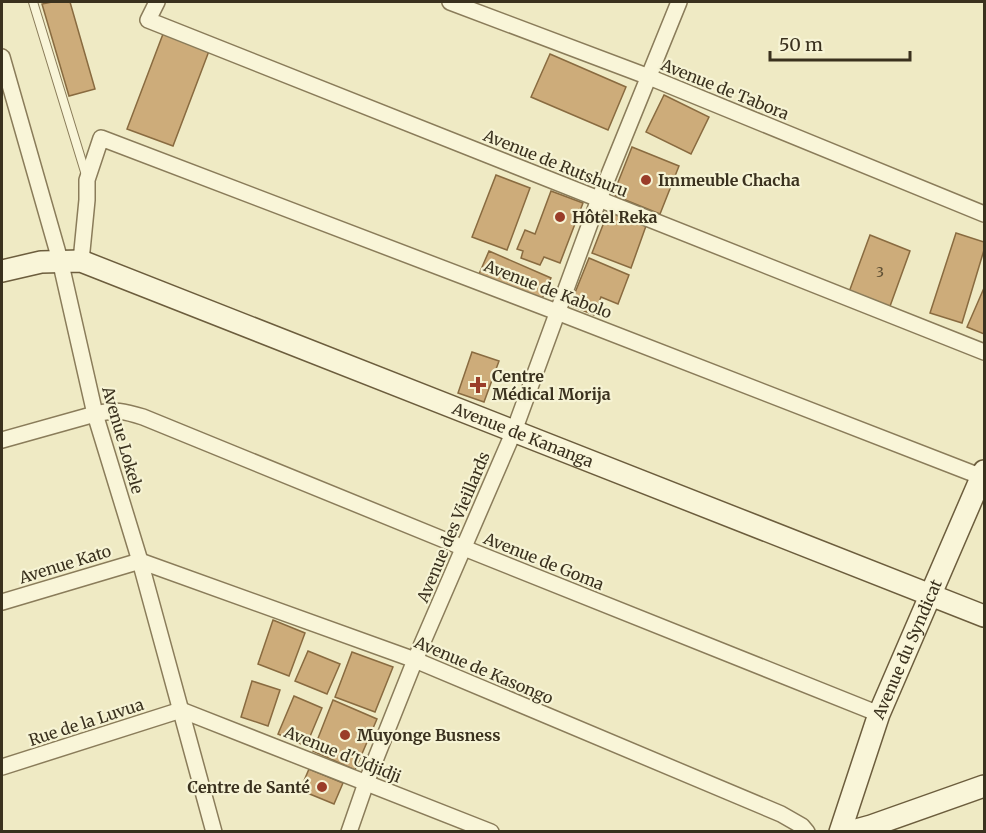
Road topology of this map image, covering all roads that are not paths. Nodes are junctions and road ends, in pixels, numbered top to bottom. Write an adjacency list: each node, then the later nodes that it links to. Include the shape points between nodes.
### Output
1 (33, 2): 7 (lane)
2 (157, 2): 8 (street, Avenue de Rutshuru, via 148,20)
3 (450, 2): 6 (street, Avenue de Tabora)
4 (679, 2): 6 (street, Avenue des Vieillards)
5 (2, 57): 10 (street, Avenue Lokele)
6 (649, 78): 8 (street, Avenue des Vieillards); 9 (street, Avenue de Tabora)
7 (87, 180): 10 (street, via 87,200); 12 (street, Avenue de Kabolo, via 101,138)
8 (599, 200): 12 (street, Avenue des Vieillards); 13 (street, Avenue de Rutshuru)
9 (984, 214)
10 (70, 261): 11 (street, via 41,262); 14 (street, Avenue Lokele); 15 (street, Avenue de Kananga)
11 (2, 272)
12 (557, 312): 15 (street, Avenue des Vieillards); 17 (street, Avenue de Kabolo)
13 (984, 352)
14 (95, 414): 16 (street, Avenue de Goma); 18 (street, Avenue de Goma, via 122,410 143,417); 19 (street, Avenue Lokele)
15 (514, 431): 18 (street, Avenue des Vieillards); 20 (street, Avenue de Kananga)
16 (2, 440)
17 (983, 474): 20 (street, Avenue du Syndicat)
18 (464, 548): 23 (street, Avenue des Vieillards); 25 (street, Avenue de Goma)
19 (140, 561): 21 (street, Avenue Kato); 23 (street, Avenue de Kasongo); 24 (street, Avenue Lokele)
20 (930, 595): 22 (street, Avenue de Kananga); 25 (street, Avenue du Syndicat)
21 (2, 602)
22 (984, 616)
23 (415, 660): 27 (street, Avenue des Vieillards); 33 (street, Avenue de Kasongo, via 781,814)
24 (181, 710): 26 (street, Rue de la Luvua); 27 (street, Avenue d'Udjidji); 30 (street, Avenue Lokele)
25 (879, 714): 34 (street, Avenue du Syndicat)
26 (2, 767)
27 (366, 783): 31 (street, Avenue des Vieillards); 32 (street, Avenue d'Udjidji)
28 (984, 786): 29 (street)
29 (876, 829): 35 (street)
30 (214, 831)
31 (349, 831)
32 (491, 831)
33 (807, 831)
34 (840, 831)
35 (849, 831)

